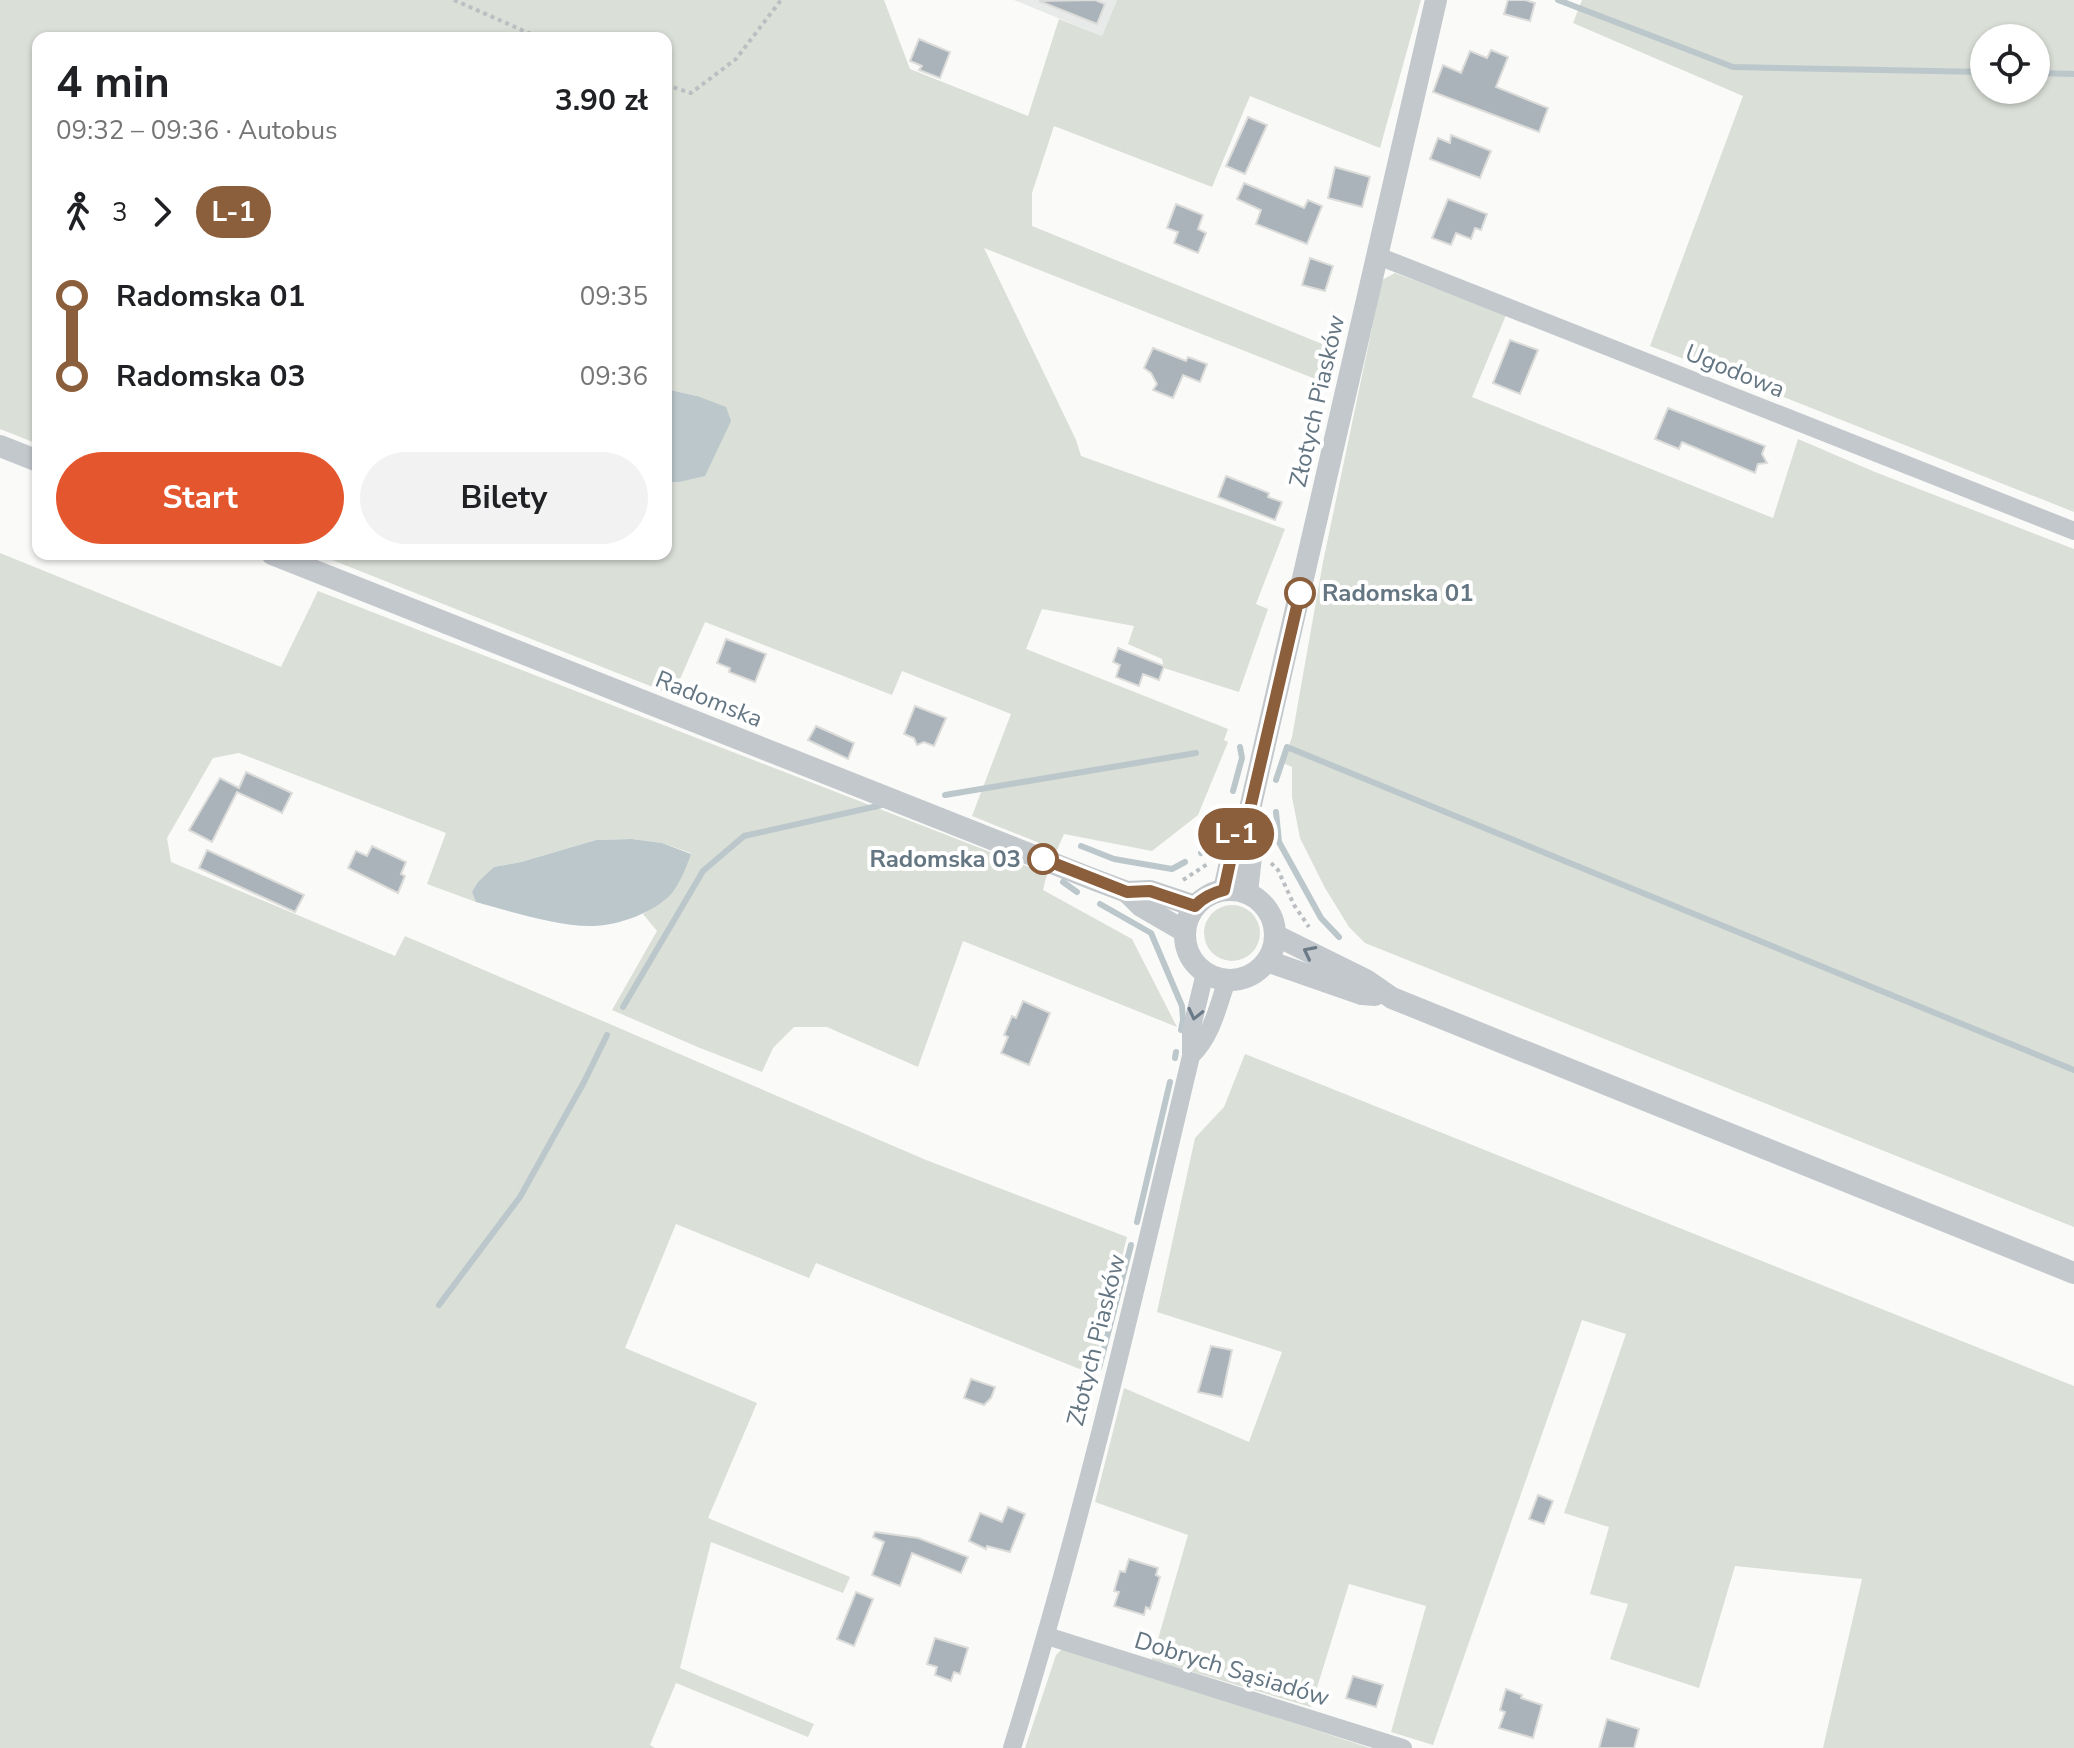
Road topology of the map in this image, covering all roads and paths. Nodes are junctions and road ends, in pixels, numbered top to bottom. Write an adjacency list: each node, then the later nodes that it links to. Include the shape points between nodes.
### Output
1 (454, 0): 4 (path)
2 (781, 0): 5 (path, via 736,59 691,93)
3 (1436, 0): 6 (street, Złotych Piasków)
4 (526, 32)
5 (672, 87)
6 (1378, 256): 9 (street, Ugodowa); 11 (street, Złotych Piasków)
7 (0, 446): 8 (street)
8 (32, 459)
9 (2074, 531)
10 (287, 560): 15 (street, Radomska)
11 (1249, 813): 14 (street, Złotych Piasków, via 1237,830); 16 (street, Złotych Piasków, via 1254,829)
12 (1210, 863): 13 (path, via 1185,880)
13 (1172, 880)
14 (1224, 890): 16 (street); 17 (street)
15 (1127, 892): 17 (street, Radomska, via 1150,891); 18 (street, Radomska)
16 (1247, 893): 19 (street, via 1266,907)
17 (1195, 906): 18 (street)
18 (1184, 931): 21 (street, via 1189,954)
19 (1275, 935): 20 (street); 23 (street, one-way to 19)
20 (1267, 961): 22 (street, via 1250,976); 23 (street, via 1362,994)
21 (1205, 973): 22 (street); 24 (street, Złotych Piasków, one-way to 24, via 1191,1031)
22 (1227, 980): 24 (street, Złotych Piasków, via 1208,1034)
23 (1392, 998): 25 (street)
24 (1191, 1056): 26 (street, Złotych Piasków)
25 (2074, 1273)
26 (1047, 1636): 27 (street, Złotych Piasków); 28 (street, Dobrych Sąsiadów)
27 (1012, 1748)
28 (1403, 1748)

